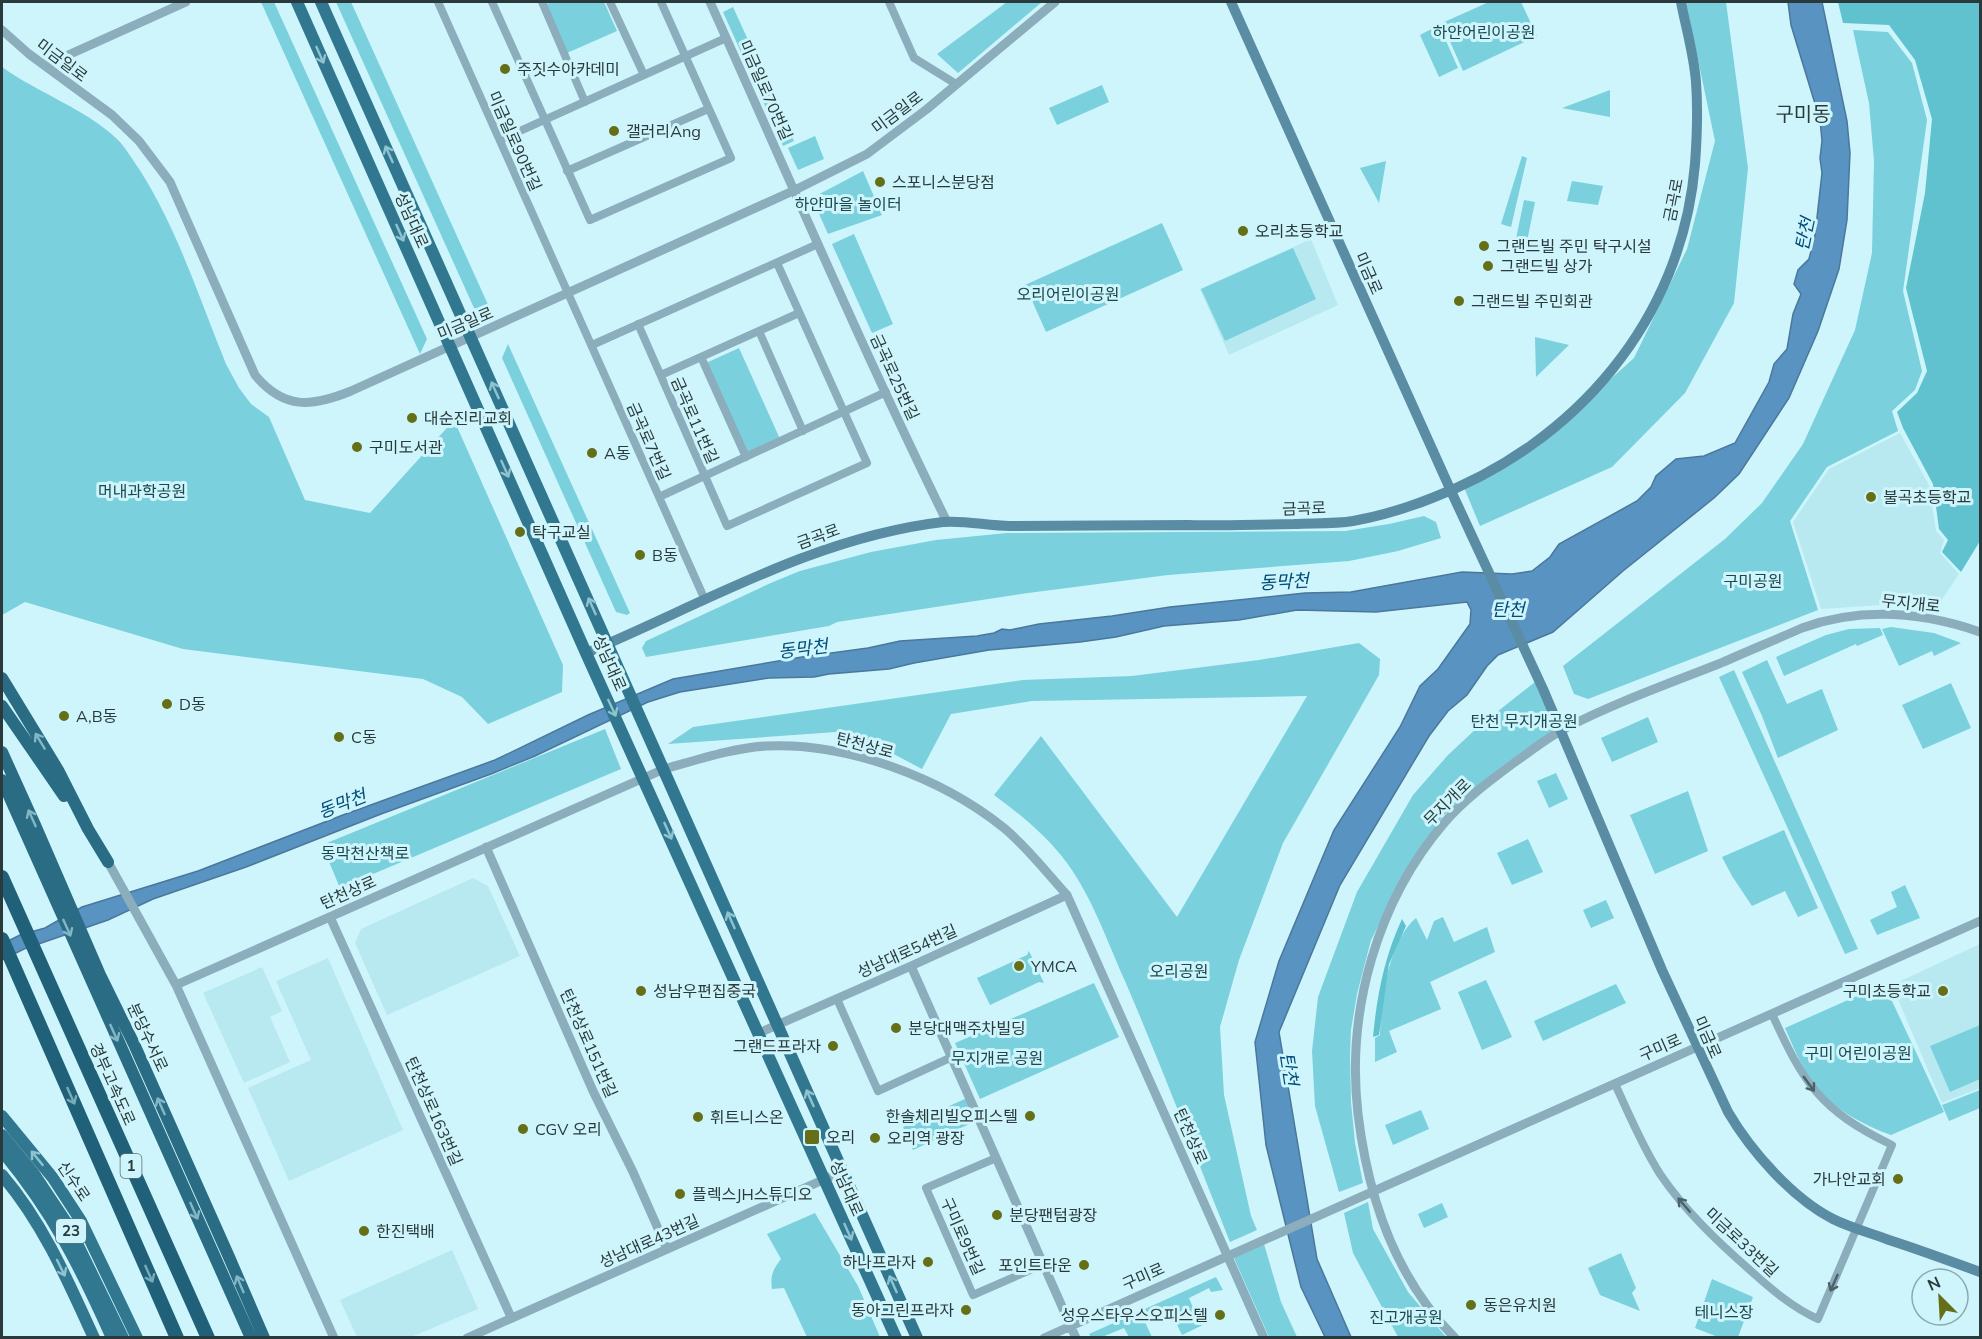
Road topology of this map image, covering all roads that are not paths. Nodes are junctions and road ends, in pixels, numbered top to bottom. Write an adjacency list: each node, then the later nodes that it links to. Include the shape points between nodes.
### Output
1 (186, 2): 17 (street)
2 (297, 2): 33 (main road, 성남대로, one-way to 33)
3 (321, 2): 32 (main road, 성남대로, one-way to 3)
4 (438, 2): 23 (street, 미금일로90번길)
5 (492, 2): 22 (street)
6 (542, 2): 20 (street)
7 (610, 2): 18 (street)
8 (661, 2): 16 (street)
9 (710, 2): 15 (street, 미금일로70번길)
10 (889, 2): 19 (street, via 914,58)
11 (1055, 2): 19 (street, 미금일로)
12 (1231, 2): 42 (main road, 미금로)
13 (1681, 2): 42 (main road, 금곡로, via 1696,80 1695,168 1686,220 1673,265 1657,300 1615,368 1574,412 1522,453)
14 (2, 30): 17 (street, 미금일로)
15 (726, 38): 16 (street); 25 (street, 미금일로70번길)
16 (685, 57): 18 (street); 21 (street)
17 (46, 65): 33 (street, 미금일로, via 112,115 159,165 255,375 275,394 302,403 328,400)
18 (644, 75): 20 (street)
19 (956, 84): 25 (street, 미금일로, via 867,154)
20 (585, 102): 22 (street)
21 (708, 109): 24 (street); 24 (street, via 731,158 656,191 590,220)
22 (544, 120): 23 (street); 24 (street)
23 (500, 140): 28 (street, 미금일로90번길)
24 (567, 171)
25 (795, 190): 26 (street, 금곡로25번길); 28 (street, 미금일로)
26 (818, 244): 27 (street); 37 (street, 금곡로25번길)
27 (777, 263): 29 (street); 30 (street)
28 (568, 292): 32 (street, 미금일로); 34 (street, 금곡로7번길)
29 (800, 313): 31 (street, 금곡로11번길); 38 (street)
30 (638, 324): 34 (street); 36 (street, 금곡로11번길)
31 (759, 331): 35 (street, 금곡로11번길); 39 (street)
32 (471, 336): 33 (street, 미금일로); 47 (main road, 성남대로, one-way to 32)
33 (450, 345): 48 (main road, 성남대로, one-way to 48)
34 (592, 345): 43 (street, 금곡로7번길)
35 (701, 357): 36 (street, 금곡로11번길); 40 (street)
36 (661, 375): 41 (street, 금곡로11번길)
37 (886, 392): 38 (street, 금곡로11번길); 44 (street, 금곡로25번길)
38 (844, 412): 39 (street, 금곡로11번길); 41 (street, 금곡로11번길, via 867,463 727,526)
39 (803, 431): 40 (street, 금곡로11번길)
40 (746, 457): 41 (street, 금곡로11번길)
41 (705, 476): 43 (street, 금곡로11번길)
42 (1451, 491): 44 (main road, 금곡로, via 1402,509 1352,521 1235,526 1004,526); 51 (main road, 미금로)
43 (659, 497): 45 (street, 금곡로7번길)
44 (947, 522): 45 (main road, 금곡로, via 855,539 812,553)
45 (705, 600): 47 (main road, 금곡로)
46 (1980, 632): 51 (street, 무지개로, via 1900,614 1827,620 1652,689)
47 (609, 643): 48 (main road, 금곡로); 53 (main road, 성남대로)
48 (586, 653): 54 (main road, 성남대로, one-way to 54)
49 (2, 678): 56 (highway, one-way to 49, via 58,770)
50 (2, 706): 56 (highway)
51 (1561, 730): 72 (main road, 미금로); 82 (street, 무지개로, via 1498,775 1447,820 1413,867 1376,944 1364,988 1356,1055 1362,1144)
52 (2, 752): 59 (highway, 분당수서로, one-way to 52, via 35,825)
53 (664, 769): 54 (street, 탄천상로); 61 (street, 탄천상로, via 768,746 817,749 870,760 920,778 973,805 1015,838); 70 (main road, 성남대로, one-way to 53)
54 (644, 777): 57 (street, 탄천상로); 71 (main road, 성남대로, one-way to 71)
55 (2, 780): 59 (highway, 분당수서로)
56 (88, 829): 58 (highway)
57 (486, 847): 62 (street, 탄천상로); 84 (street, 탄천상로151번길)
58 (108, 862): 67 (street)
59 (49, 874): 66 (highway, 분당수서로)
60 (2, 877): 97 (highway, 경부고속도로 / 1)
61 (1066, 895): 65 (street, 성남대로54번길); 85 (street, 탄천상로)
62 (330, 917): 67 (street, 탄천상로); 89 (street, 탄천상로163번길)
63 (1980, 921): 69 (street, 구미로)
64 (2, 939): 88 (highway, 1, one-way to 88)
65 (911, 966): 68 (street, 성남대로54번길); 73 (street)
66 (95, 977): 98 (highway, 분당수서로, one-way to 98); 99 (highway, 분당수서로, one-way to 66, via 134,1044)
67 (176, 985): 100 (street)
68 (837, 999): 70 (street, 성남대로54번길); 73 (street, via 878,1091)
69 (1772, 1014): 72 (street, 구미로); 83 (street, one-way to 83, via 1793,1059 1816,1093 1844,1118 1892,1145)
70 (778, 1025): 71 (street, 성남대로54번길); 79 (main road, 성남대로, one-way to 70)
71 (759, 1033): 81 (main road, 성남대로)
72 (1696, 1047): 74 (street, 구미로); 83 (main road, 미금로, via 1728,1112 1754,1149 1805,1201)
73 (952, 1057): 78 (street)
74 (1615, 1084): 82 (street, 구미로); 83 (street, 미금로33번길, one-way to 74, via 1818,1318 1808,1314 1752,1272 1680,1201 1652,1161)
75 (2, 1116): 94 (main road, 신수로, one-way to 75, via 81,1221 53,1178)
76 (2, 1135): 93 (main road, 23, via 68,1225)
77 (2, 1151): 92 (main road, 23, via 41,1200 70,1249)
78 (996, 1158): 86 (street); 86 (street, 구미로9번길, via 926,1188 973,1295)
79 (843, 1171): 81 (street, 성남대로43번길); 103 (main road, 성남대로, one-way to 79)
80 (2, 1175): 91 (main road, one-way to 91, via 32,1214)
81 (824, 1179): 84 (street, 성남대로43번길); 102 (main road, 성남대로, one-way to 102)
82 (1372, 1191): 85 (street, 구미로); 107 (street, 무지개로, via 1391,1244 1410,1280)
83 (1858, 1229): 87 (main road, 미금로)
84 (667, 1249): 89 (street, 성남대로43번길)
85 (1226, 1256): 90 (street, 구미로); 106 (street, 탄천상로)
86 (1044, 1264): 90 (street)
87 (1980, 1272)
88 (161, 1302): 95 (highway); 96 (highway, 1)
89 (511, 1317): 101 (street, 성남대로43번길)
90 (1071, 1325): 104 (street, 구미로); 105 (street)
91 (94, 1338)
92 (112, 1338)
93 (123, 1338)
94 (137, 1338)
95 (168, 1338)
96 (177, 1338)
97 (208, 1338)
98 (250, 1338)
99 (264, 1338)
100 (334, 1338)
101 (466, 1338)
102 (896, 1338)
103 (917, 1338)
104 (1044, 1338)
105 (1077, 1338)
106 (1264, 1338)
107 (1455, 1338)

